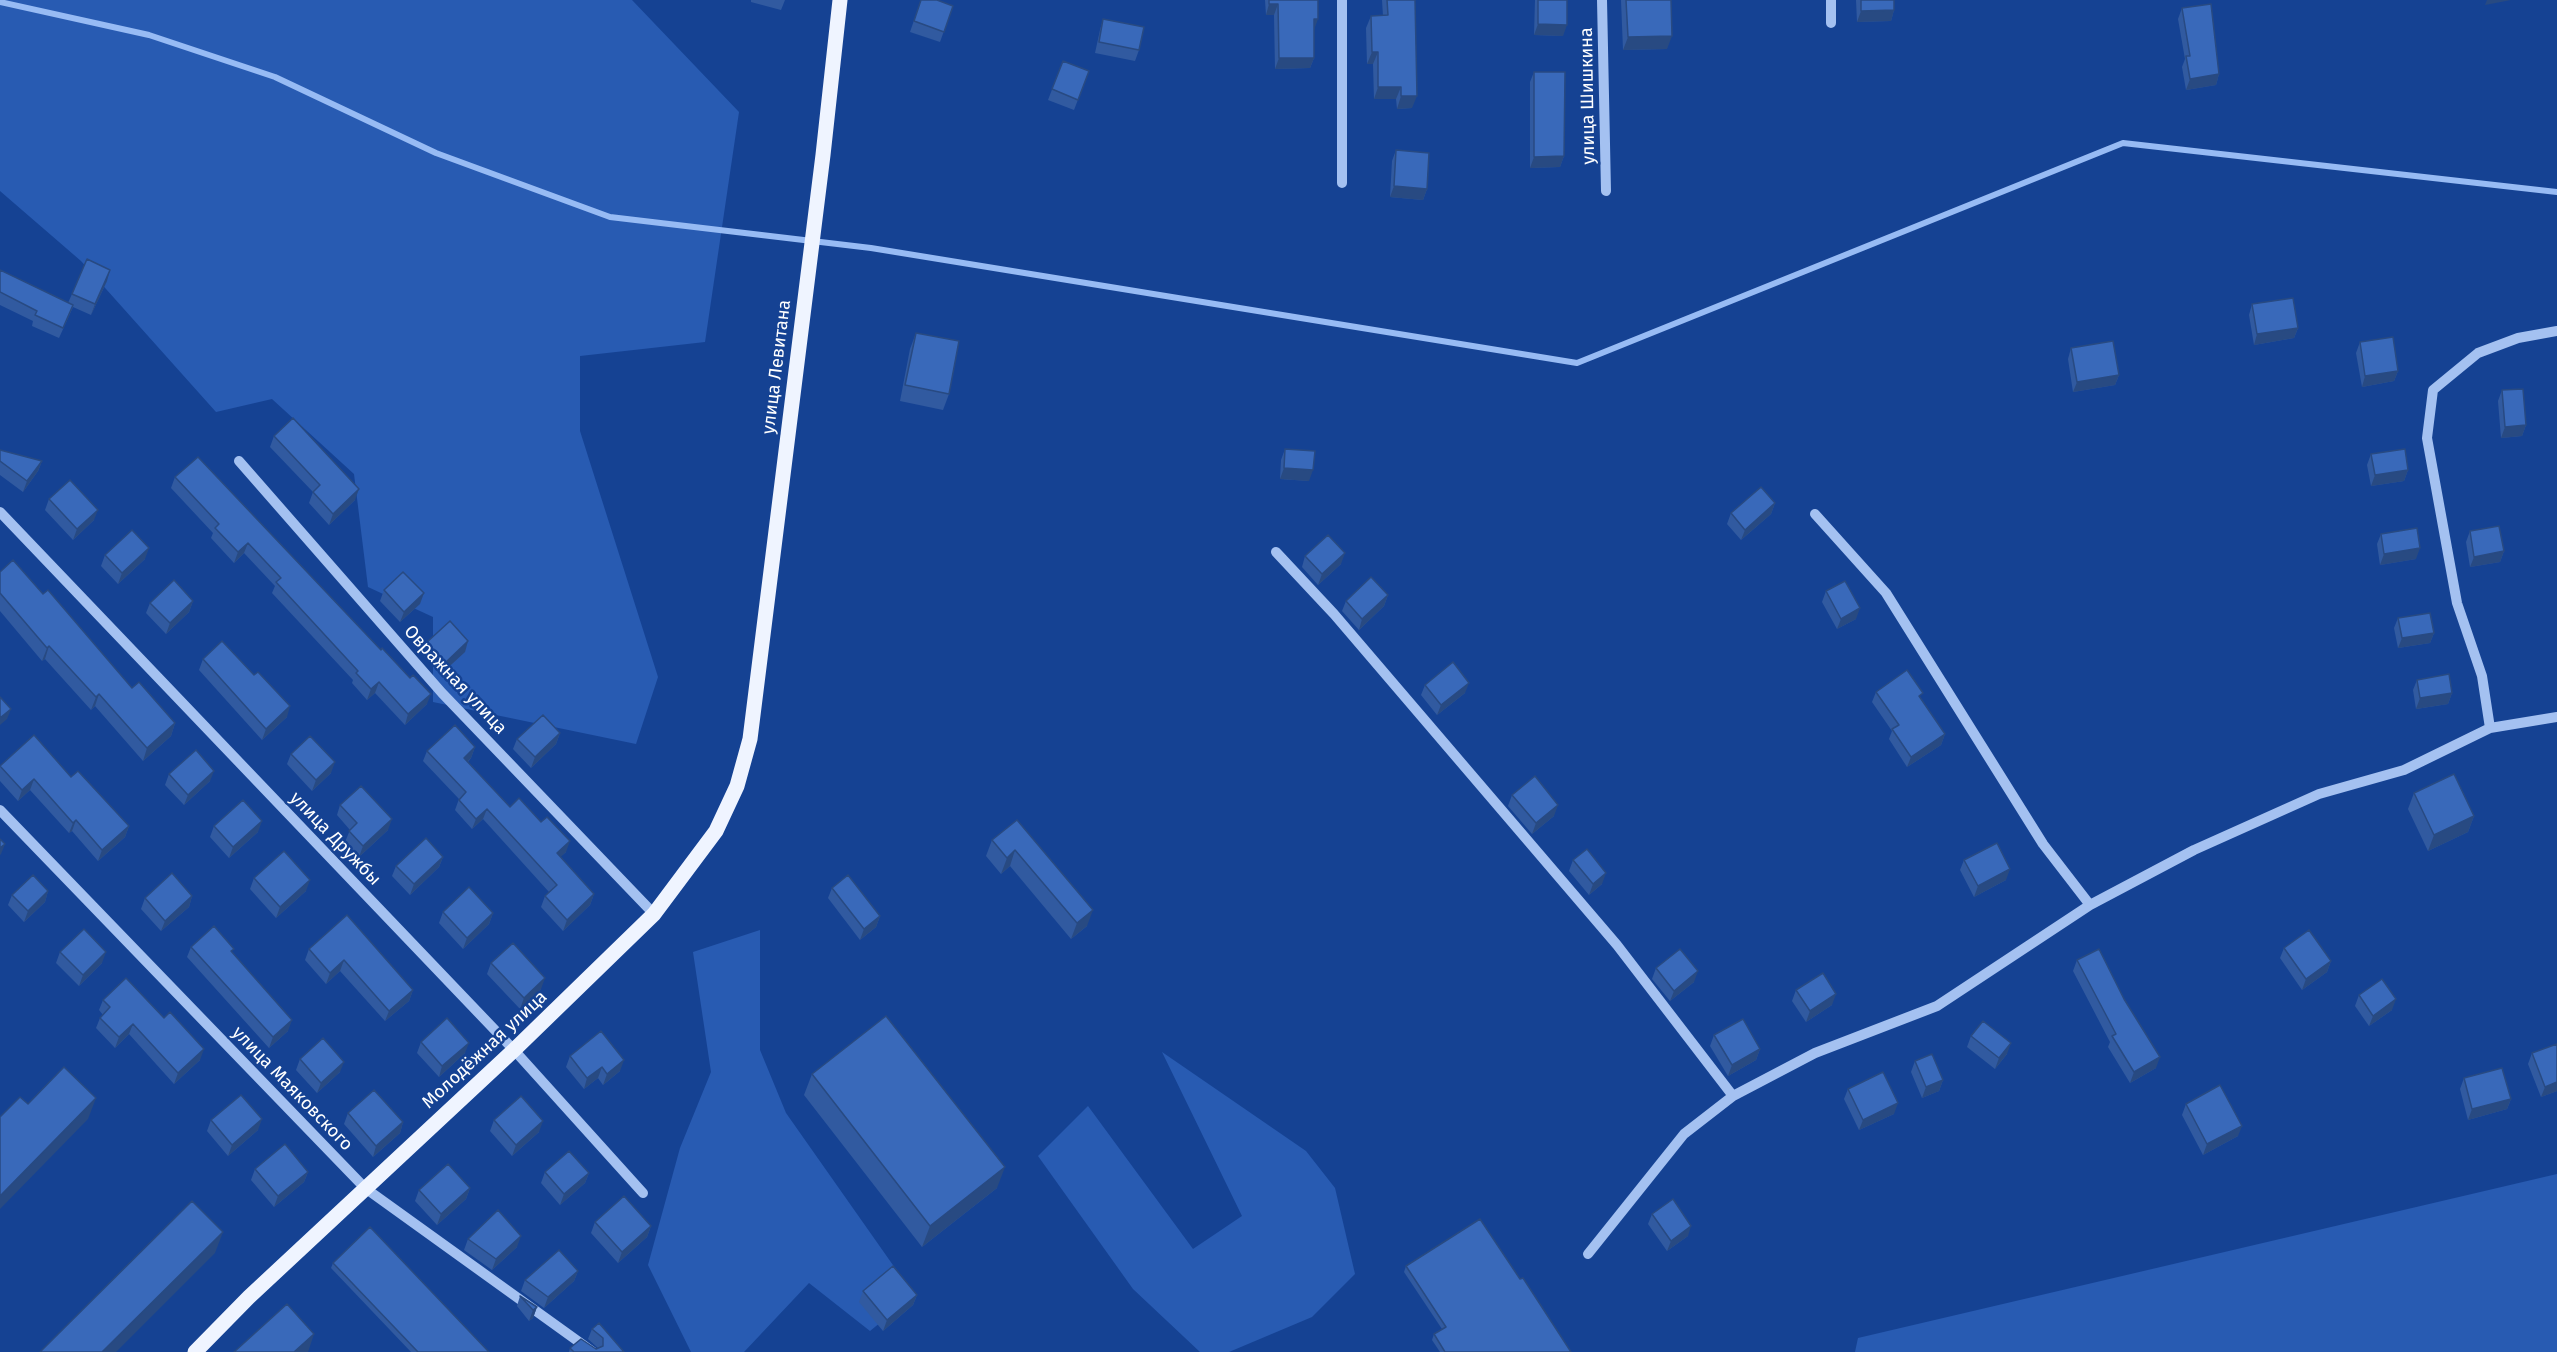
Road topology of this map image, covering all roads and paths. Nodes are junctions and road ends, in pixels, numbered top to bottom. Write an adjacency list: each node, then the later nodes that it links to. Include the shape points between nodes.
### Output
1 (840, 0): 15 (main road, улица Левитана)
2 (1342, 0): 6 (street)
3 (1602, 0): 7 (street, улица Шишкина)
4 (1831, 0): 5 (street)
5 (1831, 23)
6 (1342, 183)
7 (1606, 191)
8 (2557, 331): 14 (street, via 2518,338 2478,353 2433,390 2427,438 2457,603 2482,676)
9 (238, 461): 18 (street, Овражная улица, via 442,693)
10 (0, 512): 19 (street, улица Дружбы)
11 (1815, 514): 17 (street, via 1886,593 2043,844)
12 (1276, 552): 20 (street, via 1357,640 1617,945)
13 (2557, 717): 14 (street)
14 (2490, 728): 17 (street, via 2404,770 2319,794 2194,850)
15 (750, 739): 18 (main road, Молодёжная улица, via 737,786 716,831)
16 (0, 810): 21 (street, улица Маяковского)
17 (2090, 905): 20 (street, via 1937,1006 1815,1053)
18 (654, 914): 19 (main road, Молодёжная улица)
19 (514, 1050): 21 (main road, Молодёжная улица); 22 (street, улица Дружбы)
20 (1733, 1096): 23 (street, via 1684,1134)
21 (365, 1188): 24 (main road, Молодёжная улица); 25 (street, улица Маяковского)
22 (643, 1192)
23 (1588, 1254)
24 (195, 1352)
25 (593, 1352)

